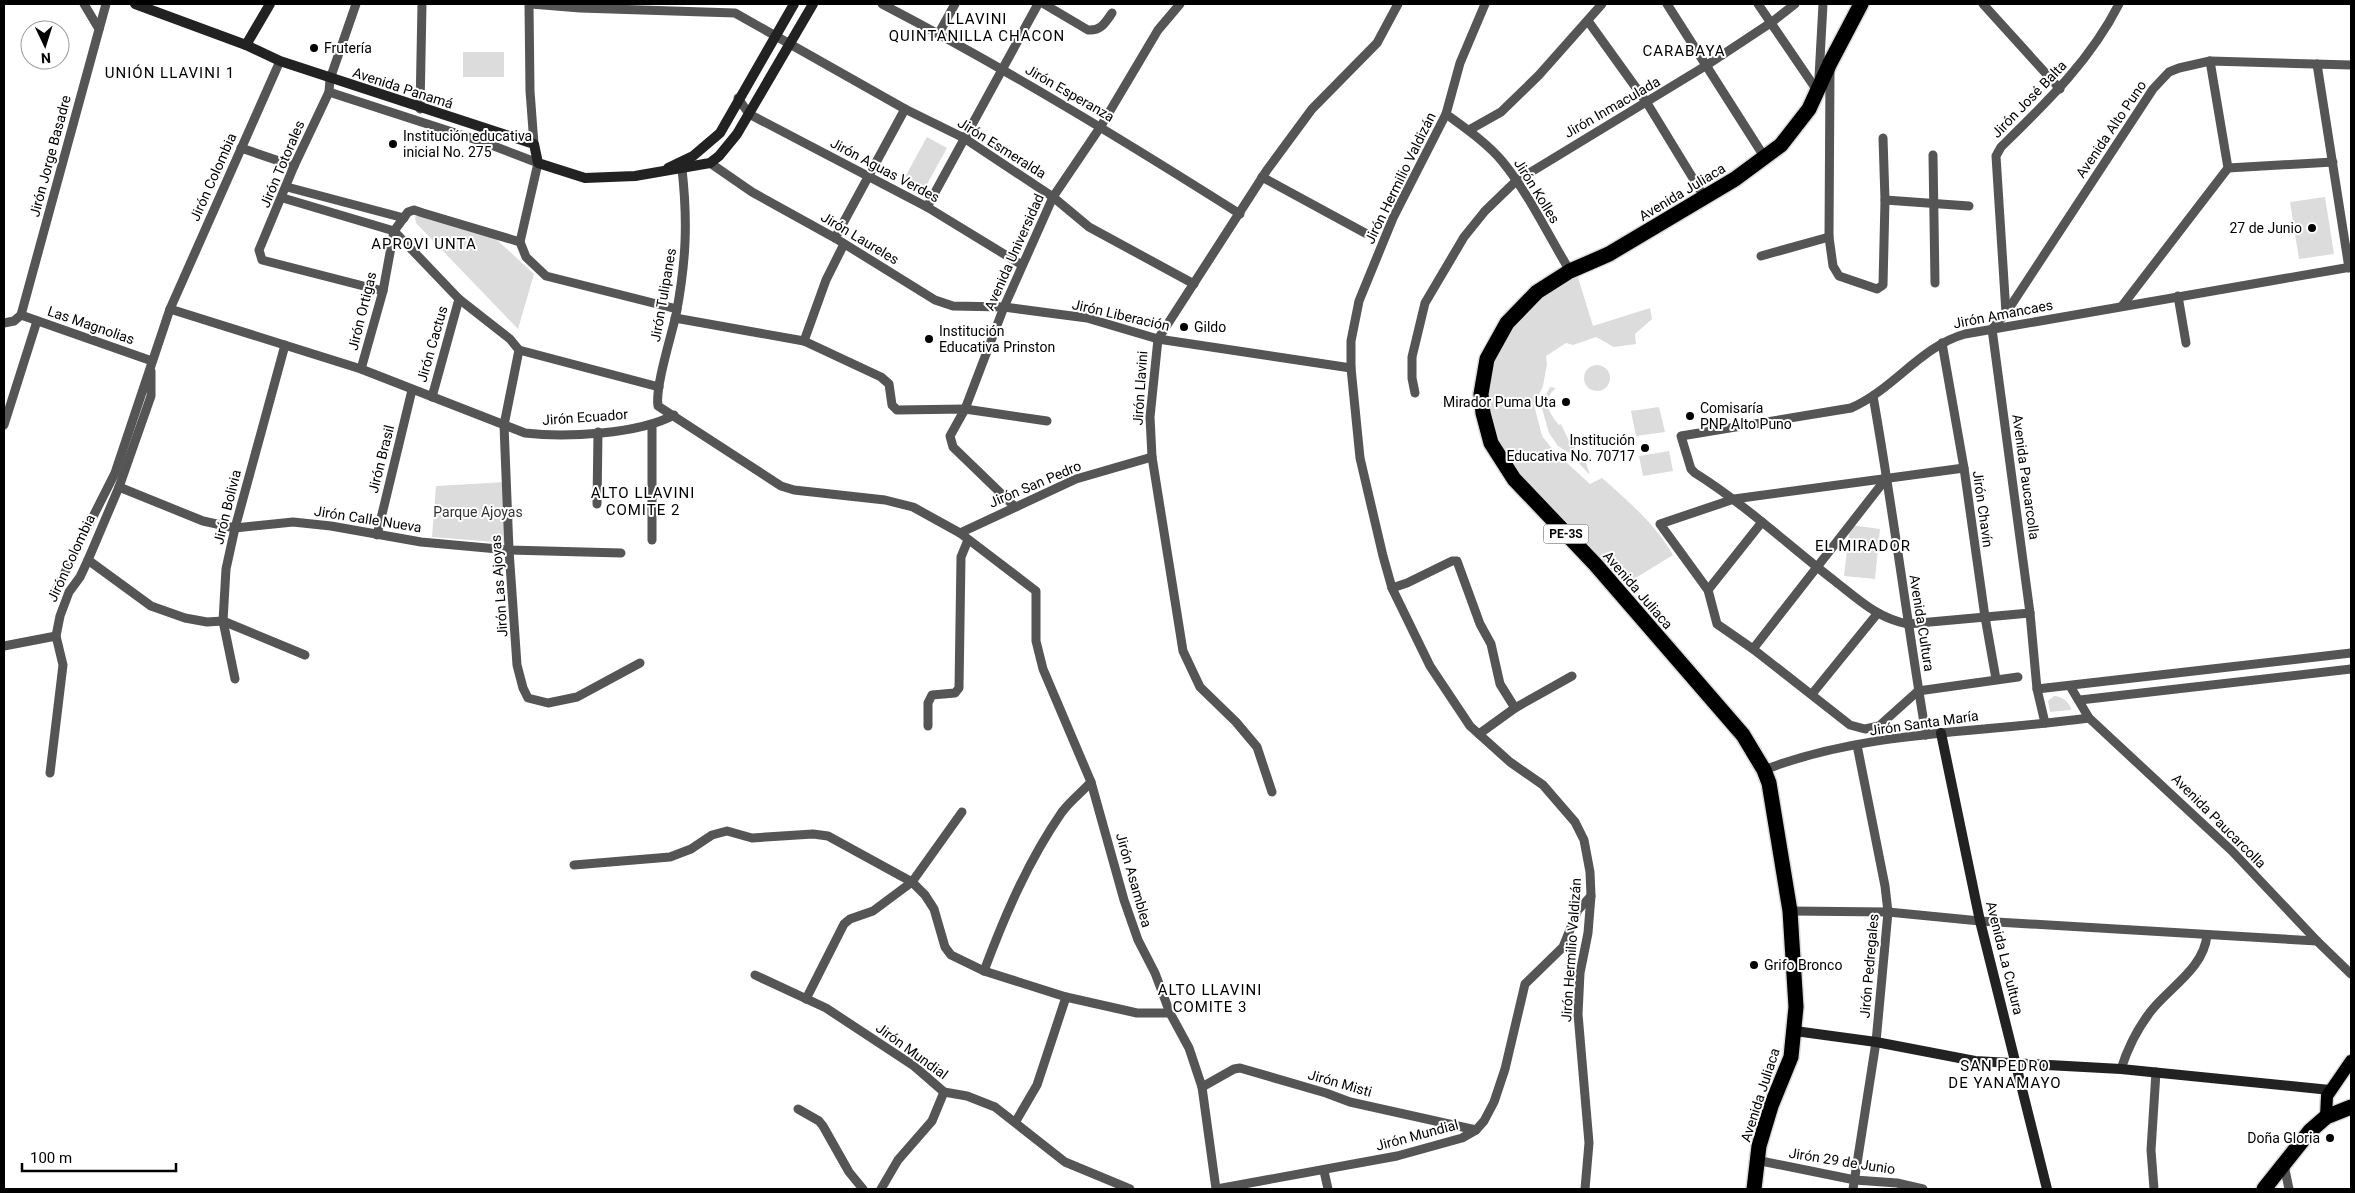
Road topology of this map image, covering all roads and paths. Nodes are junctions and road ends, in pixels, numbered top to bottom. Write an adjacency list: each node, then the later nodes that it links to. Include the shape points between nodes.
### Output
1 (84, 4): 30 (street)
2 (106, 4): 30 (street, Jirón Jorge Basadre)
3 (135, 4): 33 (street, Avenida Panamá)
4 (270, 4): 33 (street)
5 (356, 4): 42 (street, Jirón Totorales)
6 (422, 4): 48 (street)
7 (530, 4): 25 (street, Jirón Esmeralda); 56 (street)
8 (794, 4): 32 (street, Avenida Panamá)
9 (813, 4): 34 (street)
10 (882, 4): 31 (street, Jirón Esperanza)
11 (955, 4): 31 (street)
12 (1038, 4): 41 (street)
13 (1044, 4): 27 (street, via 1095,31)
14 (1180, 4): 52 (street, Avenida Universidad, via 1158,30)
15 (1398, 4): 68 (street, Jirón Llavini, via 1377,43 1312,109)
16 (1485, 4): 51 (street, Jirón Hermilio Valdizán, via 1460,63)
17 (1602, 4): 28 (street)
18 (1667, 4): 39 (street)
19 (1758, 4): 29 (street)
20 (1795, 4): 29 (street, Jirón Inmaculada)
21 (1823, 4): 45 (street)
22 (1861, 4): 37 (highway, Avenida Juliaca / PE-3S)
23 (1982, 4): 43 (street)
24 (2120, 4): 43 (street, Jirón José Balta, via 2092,49)
25 (580, 6): 26 (street, Jirón Esmeralda)
26 (649, 7): 32 (street, Jirón Esmeralda, via 735,13)
27 (1112, 13)
28 (1588, 21): 47 (street); 53 (street, via 1501,112)
29 (1772, 22): 39 (street, Jirón Inmaculada); 45 (street)
30 (99, 29): 100 (street, Jirón Jorge Basadre)
31 (939, 33): 41 (street, Jirón Esperanza)
32 (776, 35): 34 (street, Jirón Esmeralda); 46 (street, Avenida Panamá)
33 (246, 45): 35 (street, Avenida Panamá)
34 (790, 45): 49 (street, Jirón Esmeralda); 50 (street)
35 (280, 61): 42 (street, Avenida Panamá); 57 (street, Jirón Colombia)
36 (2210, 61): 38 (street, Avenida Alto Puno); 64 (street); 98 (street, Avenida Alto Puno, via 2170,72 2153,89)
37 (1830, 63): 45 (highway, Avenida Juliaca / PE-3S); 83 (street)
38 (2317, 64): 40 (street, Avenida Alto Puno); 60 (street)
39 (1707, 65): 47 (street, Jirón Inmaculada); 59 (street)
40 (2351, 65)
41 (1002, 70): 52 (street, Jirón Esperanza); 54 (street)
42 (330, 79): 44 (street, Jirón Totorales); 48 (street, Avenida Panamá)
43 (2060, 90): 98 (street, Jirón José Balta, via 2001,147 1996,156)
44 (329, 92): 61 (street, Avenida Panamá); 63 (street, Jirón Totorales)
45 (1818, 92): 59 (highway, Avenida Juliaca / PE-3S, via 1791,133)
46 (738, 98): 50 (street); 66 (street, Avenida Panamá, via 711,142 693,156)
47 (1647, 103): 69 (street, Jirón Inmaculada); 73 (street)
48 (420, 109): 56 (street, Avenida Panamá)
49 (905, 110): 54 (street, Jirón Esmeralda); 67 (street)
50 (748, 114): 62 (street, via 737,134); 67 (street, Jirón Aguas Verdes)
51 (1446, 114): 53 (street, Jirón Kolles); 111 (street, Jirón Hermilio Valdizán, via 1396,211 1358,301)
52 (1101, 126): 71 (street, Avenida Universidad); 78 (street, Jirón Esperanza)
53 (1469, 130): 69 (street, Jirón Kolles, via 1501,160)
54 (964, 138): 71 (street, Jirón Esmeralda); 77 (street)
55 (1883, 138): 74 (street)
56 (534, 144): 61 (street)
57 (241, 148): 63 (street); 97 (street, Jirón Colombia)
58 (1933, 154): 75 (street)
59 (1765, 158): 73 (highway, Avenida Juliaca / PE-3S)
60 (2333, 162): 64 (street); 88 (street)
61 (538, 163): 66 (street, Avenida Panamá, via 585,178); 84 (street)
62 (710, 163): 65 (street, Avenida Panamá); 82 (street, Jirón Laureles, via 752,192)
63 (294, 166): 70 (street, Jirón Totorales)
64 (2228, 168): 95 (street)
65 (682, 170): 66 (street, Avenida Panamá); 99 (street, Jirón Tulipanes, via 687,214 686,252)
66 (658, 174)
67 (868, 175): 77 (street, Jirón Aguas Verdes); 82 (street)
68 (1262, 177): 78 (street, Jirón Llavini); 81 (street)
69 (1516, 181): 89 (street, Jirón Kolles); 115 (street, Jirón Inmaculada, via 1464,236 1425,304 1412,357)
70 (287, 187): 72 (street, Jirón Totorales); 79 (street)
71 (1052, 197): 87 (street, Avenida Universidad); 91 (street, Jirón Esmeralda, via 1089,227)
72 (282, 198): 80 (street); 92 (street, Jirón Totorales, via 259,250 262,260)
73 (1705, 198): 89 (highway, Avenida Juliaca / PE-3S, via 1609,254)
74 (1885, 200): 75 (street); 83 (street, via 1882,288 1839,276 1833,266)
75 (1935, 203): 76 (street); 90 (street)
76 (1969, 206)
77 (927, 207): 87 (street, Jirón Aguas Verdes)
78 (1240, 214): 91 (street, Jirón Llavini)
79 (404, 218): 80 (street); 84 (street, via 414,210)
80 (394, 231): 92 (street, Jirón Ortigas); 94 (street)
81 (1364, 233)
82 (835, 238): 85 (street, Jirón Laureles)
83 (1829, 238): 86 (street)
84 (520, 242): 99 (street, via 526,257 546,276)
85 (844, 244): 96 (street, Jirón Laureles, via 935,300 953,306); 105 (street, via 826,280)
86 (1761, 256)
87 (1022, 265): 96 (street, Avenida Universidad)
88 (2350, 267): 93 (street, Jirón Amancaes)
89 (1570, 272): 174 (highway, Avenida Juliaca / PE-3S, via 1526,301 1507,323 1487,359 1481,394 1491,443 1514,479 1595,564 1743,735)
90 (1935, 283)
91 (1194, 284): 104 (street, Jirón Llavini)
92 (383, 291): 112 (street, Jirón Ortigas)
93 (2178, 296): 95 (street, Jirón Amancaes); 107 (street)
94 (459, 299): 109 (street, via 510,339); 117 (street, Jirón Cactus)
95 (2122, 306): 103 (street, Jirón Amancaes)
96 (1004, 308): 104 (street, Jirón Liberación, via 1087,318); 118 (street, Avenida Universidad)
97 (170, 309): 108 (street, Jirón Ecuador); 110 (street, Jirón Colombia)
98 (2006, 313): 103 (street, Avenida Alto Puno)
99 (676, 314): 105 (street); 113 (street, Jirón Tulipanes)
100 (21, 315): 101 (street, Las Magnolias); 102 (street)
101 (37, 321): 110 (street, Las Magnolias); 123 (street)
102 (4, 323)
103 (1992, 329): 106 (street, Jirón Amancaes); 145 (street, Avenida Paucarcolla)
104 (1158, 339): 111 (street, Jirón Liberación); 125 (street, Jirón Llavini, via 1150,409)
105 (804, 341): 118 (street, via 881,377 889,384 892,406 897,410)
106 (1942, 343): 116 (street, Jirón Amancaes); 126 (street, Jirón Chavín)
107 (2186, 343)
108 (285, 345): 112 (street, Jirón Ecuador); 133 (street, Jirón Bolivia)
109 (519, 350): 113 (street); 121 (street, Jirón Las Ajoyas)
110 (152, 361): 128 (street, Jirón Colombia, via 151,396); 144 (street, Jirón Colombia, via 115,473)
111 (1350, 368): 142 (street, Jirón Hermilio Valdizán, via 1361,465)
112 (361, 369): 114 (street, Jirón Ecuador)
113 (659, 386): 119 (street, Jirón Tulipanes, via 658,406)
114 (412, 390): 117 (street, Jirón Ecuador); 135 (street, Jirón Brasil)
115 (1415, 393)
116 (1873, 396): 127 (street, Avenida Cultura); 129 (street, Jirón Amancaes, via 1851,408 1682,436 1691,469)
117 (432, 397): 121 (street, Jirón Ecuador)
118 (965, 409): 120 (street); 131 (street, Avenida Universidad, via 950,436 953,447)
119 (674, 415): 122 (street, Jirón Ecuador); 134 (street, via 782,486 913,507)
120 (1047, 421)
121 (504, 425): 124 (street, Jirón Ecuador, via 546,436); 138 (street, Jirón Las Ajoyas)
122 (652, 425): 124 (street, Jirón Ecuador); 136 (street)
123 (4, 426)
124 (598, 432): 130 (street)
125 (1152, 457): 131 (street, Jirón San Pedro, via 1076,479); 177 (street, Jirón Llavini, via 1184,651 1200,687 1258,747)
126 (1964, 468): 127 (street); 147 (street, Jirón Chavín)
127 (1886, 480): 129 (street); 141 (street); 149 (street, Avenida Cultura)
128 (119, 487): 133 (street, Jirón Calle Nueva, via 203,521); 140 (street, Jirón Colombia)
129 (1734, 499): 132 (street); 143 (street, via 1660,524)
130 (597, 504)
131 (1014, 506): 134 (street, Jirón San Pedro)
132 (1762, 522): 141 (street); 143 (street)
133 (235, 528): 135 (street, Jirón Calle Nueva, via 293,522); 148 (street, Jirón Bolivia, via 226,569)
134 (960, 533): 137 (street)
135 (377, 535): 138 (street, Jirón Calle Nueva)
136 (652, 540)
137 (968, 540): 169 (street, via 961,557 959,688 955,693 932,695 928,703); 176 (street, Jirón Asamblea, via 1026,581 1038,594 1036,641 1043,670)
138 (509, 550): 139 (street, Jirón Calle Nueva); 155 (street, Jirón Las Ajoyas, via 517,665 528,698 548,703 577,698)
139 (620, 553)
140 (88, 560): 148 (street, via 151,606 185,618); 150 (street, Jirón Colombia, via 69,592)
141 (1816, 567): 146 (street); 152 (street)
142 (1392, 588): 166 (street, via 1457,561 1490,644 1500,684); 171 (street, Jirón Hermilio Valdizán, via 1430,666 1470,726)
143 (1708, 590): 152 (street, via 1717,624)
144 (54, 594)
145 (2030, 613): 147 (street); 162 (street, Avenida Paucarcolla)
146 (1877, 614): 149 (street); 164 (street)
147 (1984, 617): 149 (street); 160 (street, Jirón Chavín)
148 (223, 621): 154 (street); 159 (street, Jirón Bolivia)
149 (1908, 624): 163 (street, Avenida Cultura)
150 (56, 636): 151 (street); 175 (street, Jirón Colombia, via 63,665)
151 (4, 646)
152 (1753, 649): 164 (street)
153 (2351, 653): 161 (street)
154 (305, 655)
155 (640, 662)
156 (2351, 669): 165 (street)
157 (1572, 676): 166 (street)
158 (2018, 677): 160 (street)
159 (235, 679)
160 (1996, 680): 163 (street)
161 (2070, 686): 162 (street); 165 (street, Avenida Paucarcolla)
162 (2037, 689): 168 (street, Avenida Paucarcolla)
163 (1918, 691): 164 (street, via 1879,726 1865,730 1850,725); 172 (street, Avenida Cultura)
164 (1812, 694)
165 (2080, 700): 167 (street, Avenida Paucarcolla)
166 (1515, 708): 171 (street)
167 (2090, 718): 168 (street, Jirón Santa María); 186 (street, Avenida Paucarcolla, via 2232,851)
168 (2044, 723): 170 (street, Jirón Santa María)
169 (928, 726)
170 (1941, 732): 172 (street, Jirón Santa María); 184 (street, Avenida La Cultura)
171 (1479, 734): 181 (street, Jirón Hermilio Valdizán, via 1510,762 1543,785 1575,822 1585,848)
172 (1926, 735): 173 (street, Jirón Santa María)
173 (1857, 745): 174 (street, Jirón Santa María, via 1799,757); 183 (street, Jirón Pedregales)
174 (1764, 770): 182 (highway, Avenida Juliaca / PE-3S, via 1773,798)
175 (50, 773)
176 (1091, 782): 187 (street, via 1063,811 1039,850 1008,908); 192 (street, Jirón Asamblea, via 1124,900)
177 (1272, 792)
178 (962, 812): 180 (street)
179 (574, 864): 180 (street, via 670,857 691,849 712,835 727,831 752,838 813,834 843,843)
180 (912, 882): 187 (street, via 934,909 948,952); 191 (street, via 873,911 844,924)
181 (1591, 896): 206 (street, Jirón Mundial, via 1578,910 1563,947 1525,984 1506,1069 1494,1102); 216 (street, Jirón Hermilio Valdizán, via 1580,973 1578,1014 1589,1143)
182 (1790, 911): 183 (street); 193 (highway, Avenida Juliaca / PE-3S)
183 (1888, 912): 184 (street); 194 (street, Jirón Pedregales)
184 (1980, 921): 185 (street); 196 (street, Avenida La Cultura)
185 (2207, 935): 186 (street); 197 (street, via 2205,950 2198,961 2138,1028 2128,1045)
186 (2316, 941): 188 (street, Avenida Paucarcolla)
187 (984, 970): 190 (street)
188 (2351, 974)
189 (755, 975): 191 (street, Jirón Mundial)
190 (1066, 998): 192 (street, via 1137,1013); 205 (street, via 1037,1085)
191 (806, 999): 201 (street, Jirón Mundial, via 826,1008 914,1066)
192 (1170, 1013): 199 (street, Jirón Asamblea, via 1189,1048)
193 (1795, 1031): 194 (street); 207 (highway, Avenida Juliaca / PE-3S, via 1792,1056 1772,1106)
194 (1876, 1042): 196 (street, via 1975,1061); 210 (street, Jirón Pedregales)
195 (2351, 1061): 200 (main road)
196 (2017, 1063): 197 (street); 220 (street, Avenida La Cultura)
197 (2122, 1069): 198 (street)
198 (2156, 1072): 200 (street); 221 (street, via 2151,1150)
199 (1202, 1087): 206 (street, Jirón Misti, via 1234,1068 1240,1068 1350,1102); 214 (street, Jirón Asamblea)
200 (2330, 1090): 204 (main road)
201 (944, 1092): 205 (street, Jirón Mundial, via 981,1101); 212 (street, via 932,1121 898,1160)
202 (2351, 1108): 204 (highway)
203 (798, 1110): 211 (street, via 819,1121 849,1172)
204 (2326, 1117): 208 (highway, via 2300,1142)
205 (1016, 1122): 213 (street, Jirón Mundial, via 1065,1162)
206 (1476, 1130): 209 (street, Jirón Mundial, via 1462,1138 1397,1156)
207 (1756, 1160): 210 (street, Jirón 29 de Junio); 217 (highway, Avenida Juliaca / PE-3S)
208 (2284, 1165): 222 (highway); 223 (street)
209 (1324, 1171): 214 (street, Jirón Mundial); 215 (street)
210 (1855, 1180): 218 (street, Jirón Pedregales); 219 (street, Jirón 29 de Junio, via 1897,1183)
211 (863, 1189)
212 (882, 1189)
213 (1130, 1189)
214 (1216, 1189)
215 (1328, 1189)
216 (1586, 1189)
217 (1754, 1189)
218 (1853, 1189)
219 (1923, 1189)
220 (2047, 1189)
221 (2154, 1189)
222 (2264, 1189)
223 (2290, 1189)

